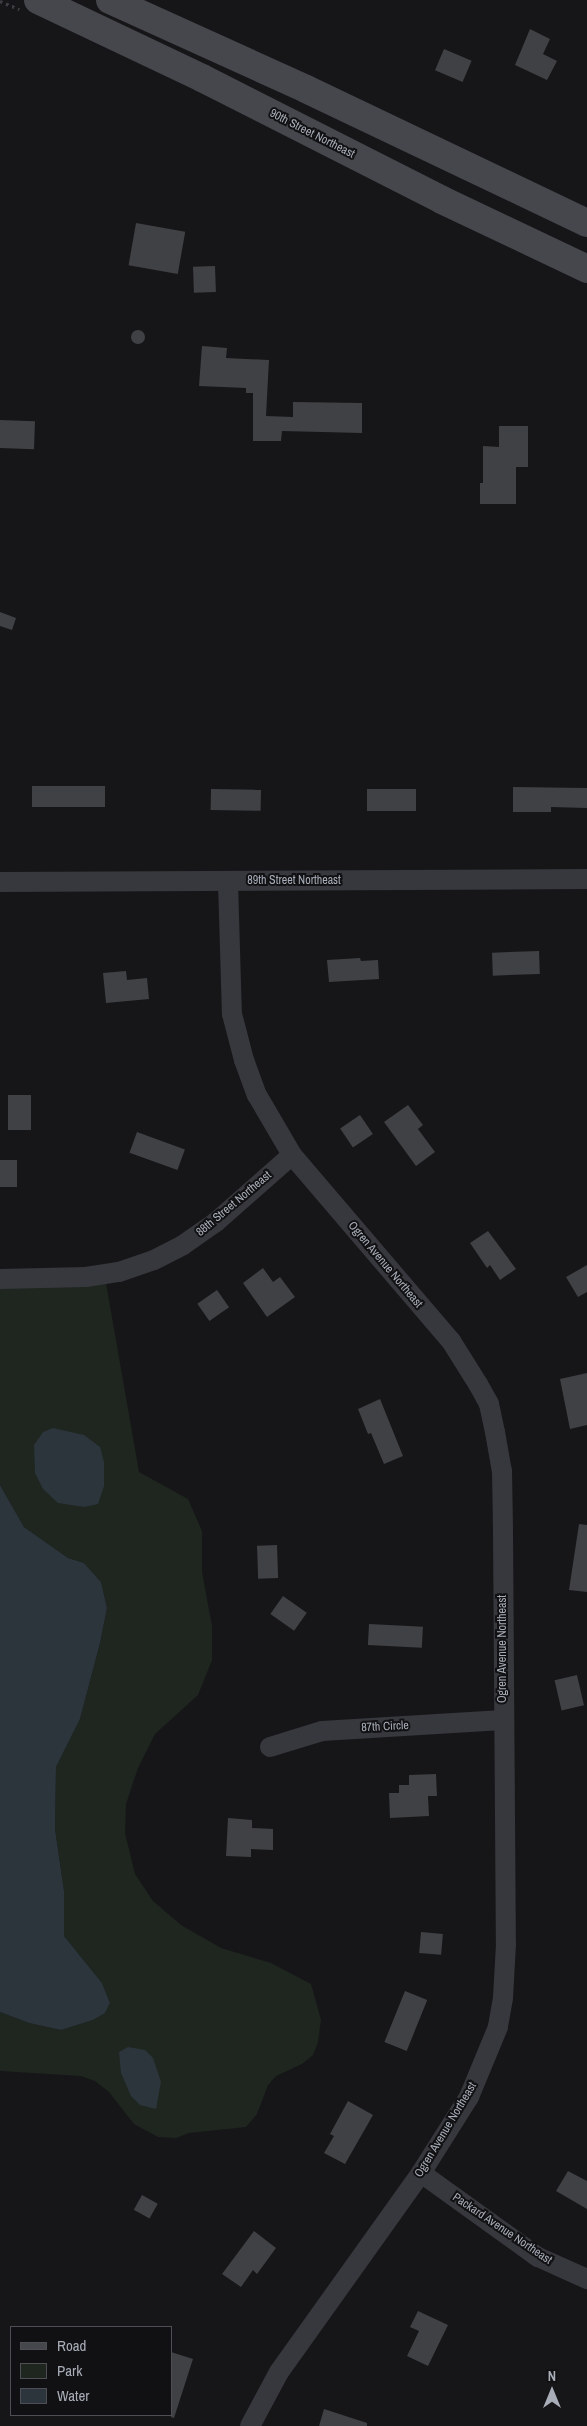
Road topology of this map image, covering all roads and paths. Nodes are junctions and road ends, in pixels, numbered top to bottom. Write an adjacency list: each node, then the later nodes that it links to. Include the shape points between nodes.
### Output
1 (38, 0): 4 (main road, 90th Street Northeast)
2 (110, 0): 3 (main road)
3 (587, 223)
4 (587, 269)
5 (587, 879): 7 (street, 89th Street Northeast)
6 (0, 882): 7 (street, 89th Street Northeast)
7 (228, 882): 8 (street, Ogren Avenue Northeast, via 232,1014 257,1096)
8 (292, 1156): 9 (street, 88th Street Northeast, via 216,1222 183,1246 154,1260 119,1272 86,1277); 10 (street, Ogren Avenue Northeast, via 451,1341 489,1404 502,1471)
9 (0, 1279)
10 (503, 1720): 11 (street, 87th Circle, via 322,1731); 12 (street, Ogren Avenue Northeast, via 506,1944 498,2027 469,2097)
11 (270, 1747)
12 (421, 2173): 13 (street, Packard Avenue Northeast, via 538,2257); 14 (street, Ogren Avenue Northeast, via 279,2372)
13 (587, 2279)
14 (250, 2426)

